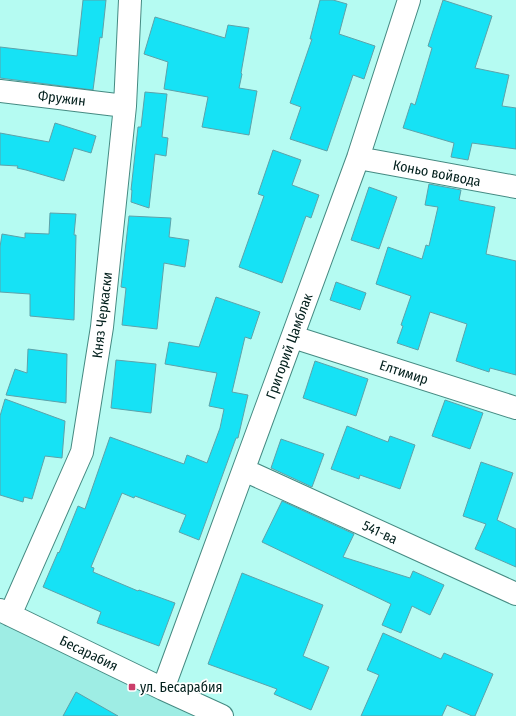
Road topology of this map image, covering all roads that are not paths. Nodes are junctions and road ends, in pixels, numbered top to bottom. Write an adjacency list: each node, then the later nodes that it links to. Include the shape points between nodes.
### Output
1 (130, 0): 4 (street, Княз Черкаски)
2 (409, 0): 5 (street, Григорий Цамблак)
3 (0, 91): 4 (street, Фружин)
4 (125, 106): 11 (street, Княз Черкаски, via 102,327 82,452)
5 (358, 158): 6 (street, Коньо войвода); 7 (street, Григорий Цамблак)
6 (516, 188)
7 (292, 337): 8 (street, Елтимир); 9 (street, Григорий Цамблак)
8 (516, 408)
9 (244, 470): 10 (street, 541-ва); 12 (street, Григорий Цамблак)
10 (516, 594)
11 (5, 612): 12 (street, Бесарабия)
12 (163, 689): 13 (street, Бесарабия)
13 (222, 716)

